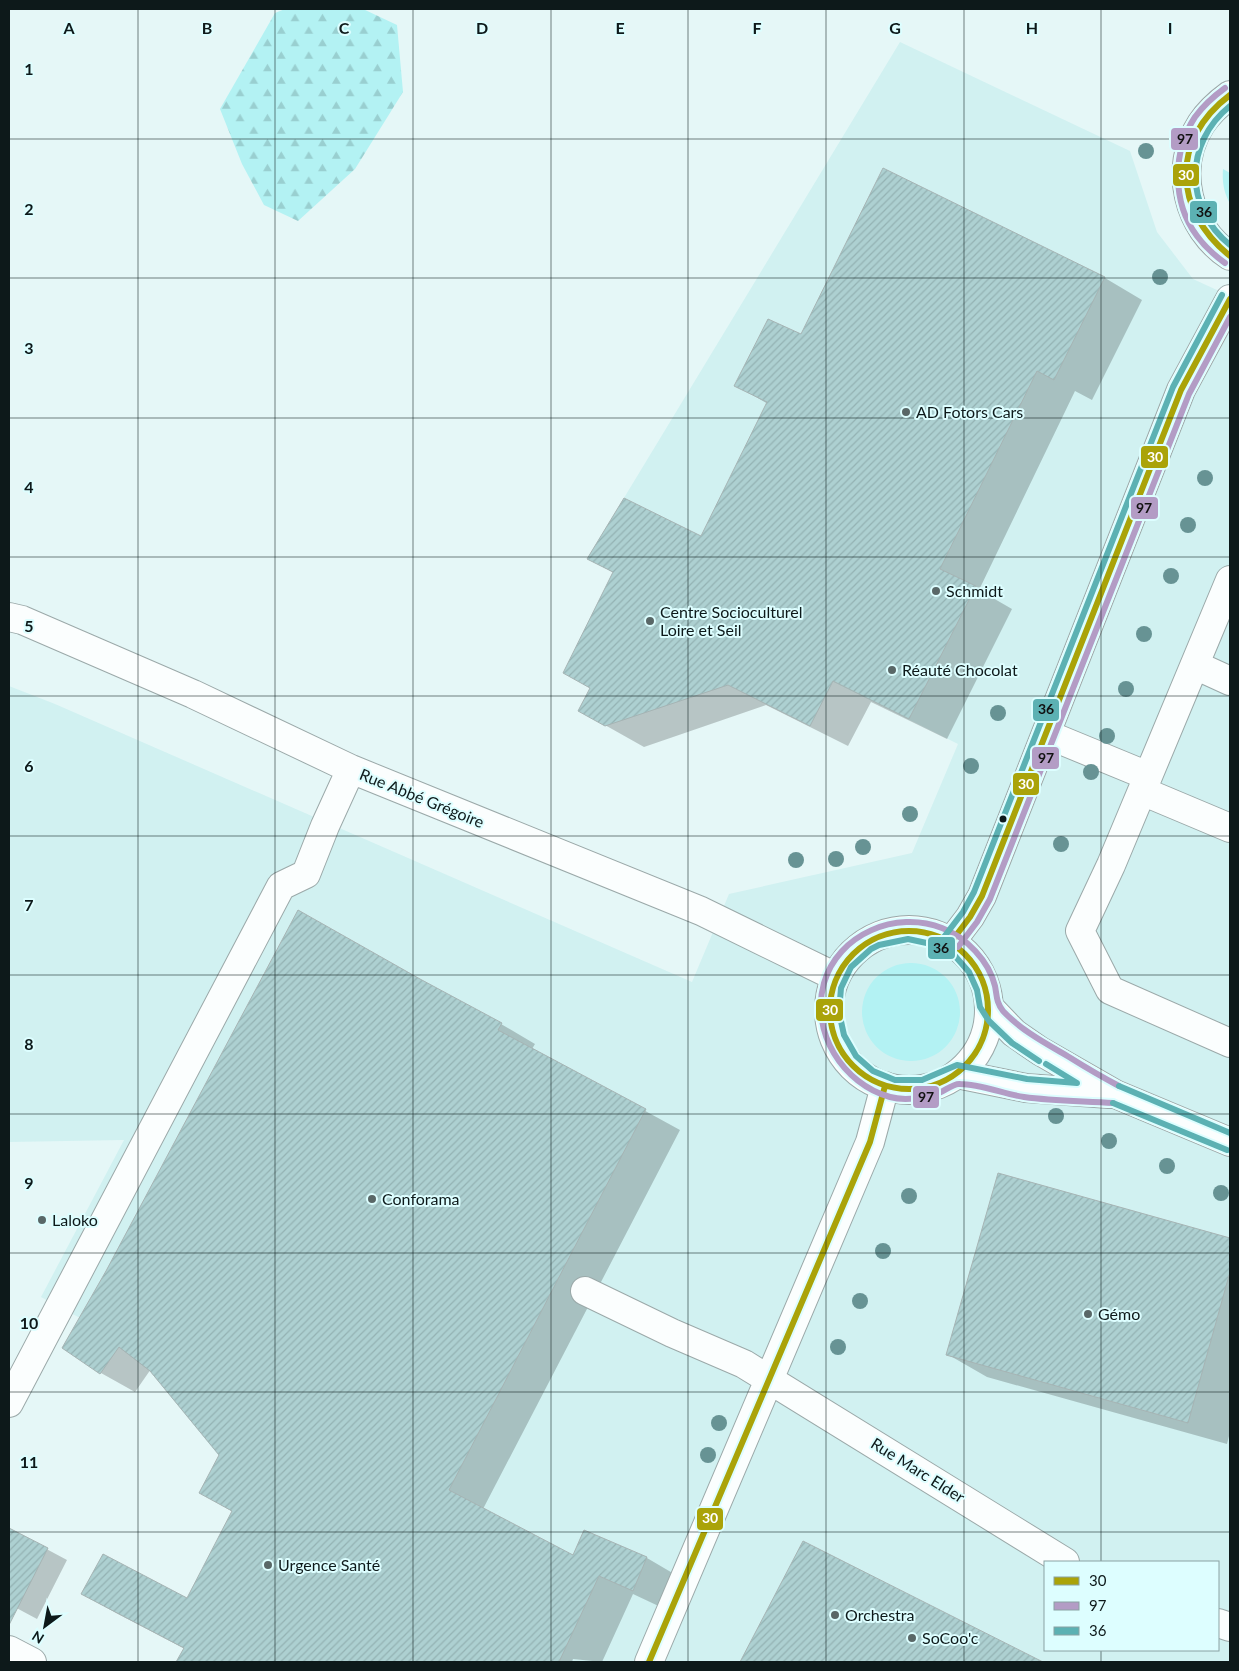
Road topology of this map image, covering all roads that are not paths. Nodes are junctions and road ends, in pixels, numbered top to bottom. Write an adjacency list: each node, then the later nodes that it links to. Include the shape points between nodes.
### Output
1 (1230, 95): 2 (street, via 1214,107 1199,127 1189,153 1186,177 1189,200 1201,226)
2 (1230, 256)
3 (1230, 299): 8 (street, via 1181,390)
4 (1230, 580): 6 (street)
5 (9, 617): 9 (street, Rue Abbé Grégoire, via 193,694)
6 (1194, 665): 7 (street); 10 (street)
7 (1230, 681)
8 (1046, 734): 10 (street); 12 (street, via 982,896)
9 (351, 769): 13 (street, Rue Abbé Grégoire, via 701,911); 22 (street, via 306,874 280,886)
10 (1145, 783): 11 (street); 15 (street, via 1080,931 1110,990)
11 (1230, 828)
12 (951, 942): 13 (street, via 923,932 893,932 865,943 853,952); 14 (street, via 978,970 986,988)
13 (836, 977): 17 (street, via 830,995 832,1034 852,1066)
14 (989, 1007): 16 (street, via 981,1044); 18 (street, via 1014,1033 1040,1051)
15 (1230, 1043)
16 (957, 1074): 17 (street, via 922,1089); 18 (street, via 1026,1088)
17 (884, 1086): 21 (street, via 870,1142)
18 (1115, 1094): 19 (street)
19 (1230, 1142)
20 (585, 1291): 21 (street, Rue Marc Elder, via 744,1364)
21 (769, 1379): 23 (street, Rue Marc Elder); 26 (street)
22 (9, 1402)
23 (1064, 1561)
24 (9, 1650): 25 (street)
25 (32, 1662)
26 (649, 1662)

